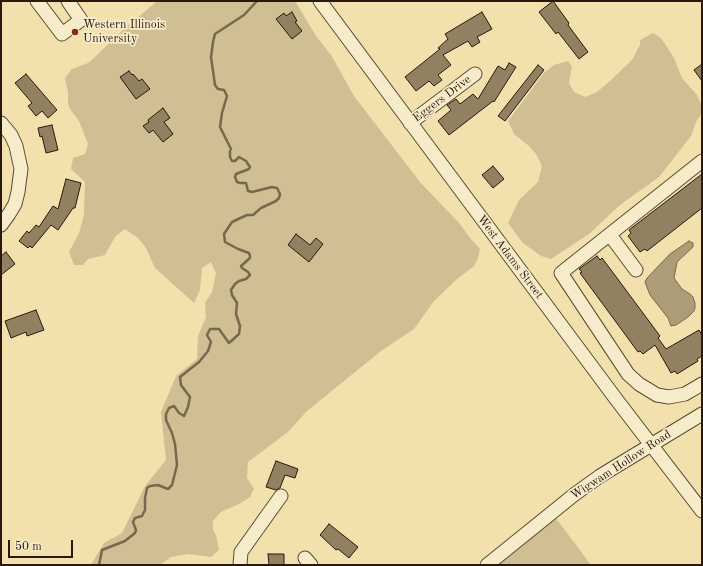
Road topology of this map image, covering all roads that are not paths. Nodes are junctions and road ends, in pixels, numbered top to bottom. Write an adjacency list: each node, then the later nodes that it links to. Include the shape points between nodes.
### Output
1 (37, 1): 2 (street, via 62,34 82,20)
2 (68, 1)
3 (320, 1): 6 (street, West Adams Street)
4 (475, 74): 6 (street, Eggers Drive)
5 (1, 123): 8 (street, via 16,146 20,169 14,204)
6 (410, 123): 13 (street, West Adams Street)
7 (702, 161): 9 (street)
8 (1, 225)
9 (610, 235): 10 (street); 11 (street, via 561,274 628,374 639,384 657,395 669,397 685,394)
10 (636, 270)
11 (702, 384)
12 (702, 414): 13 (street, Wigwam Hollow Road)
13 (652, 446): 15 (street, West Adams Street); 17 (street, Wigwam Hollow Road, via 575,494)
14 (281, 496): 16 (street, via 241,552)
15 (702, 511)
16 (240, 565)
17 (487, 565)

